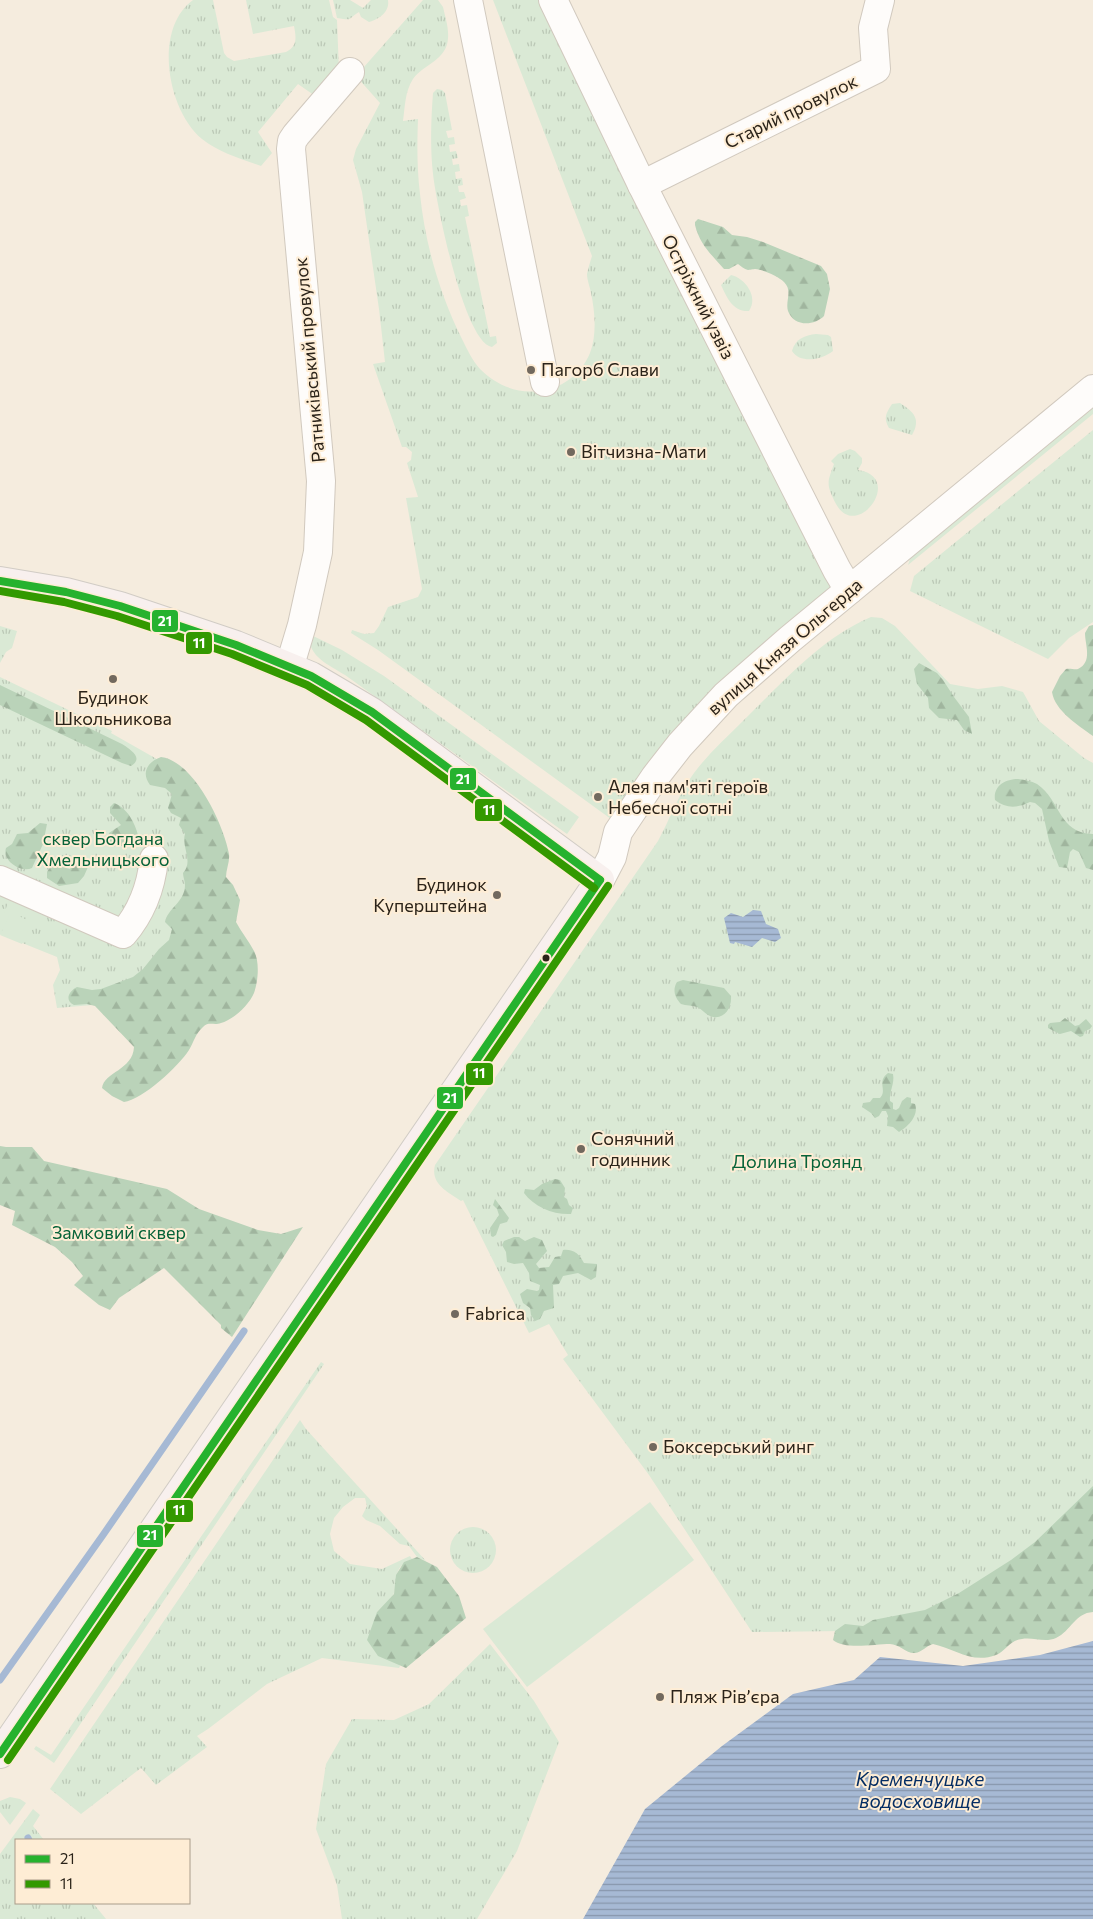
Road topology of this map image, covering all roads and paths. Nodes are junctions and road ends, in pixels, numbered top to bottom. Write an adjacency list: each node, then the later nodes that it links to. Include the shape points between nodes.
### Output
1 (468, 0): 6 (street)
2 (553, 0): 5 (street, Остріжний узвіз)
3 (880, 0): 5 (street, Старий провулок, via 873,28 876,69)
4 (350, 72): 10 (street, Ратниківський провулок, via 292,141 320,481 318,552)
5 (642, 185): 9 (street, Остріжний узвіз)
6 (545, 382)
7 (1093, 389): 9 (street, вулиця Князя Ольгерда)
8 (0, 581): 10 (main road, via 75,594 120,606)
9 (849, 590): 13 (street, вулиця Князя Ольгерда, via 740,683 680,745 618,832 612,857)
10 (290, 665): 13 (main road, via 372,712)
11 (154, 859): 12 (street, via 143,903 123,934)
12 (0, 880)
13 (600, 880): 14 (main road, вулиця Князя Ольгерда)
14 (0, 1754)

